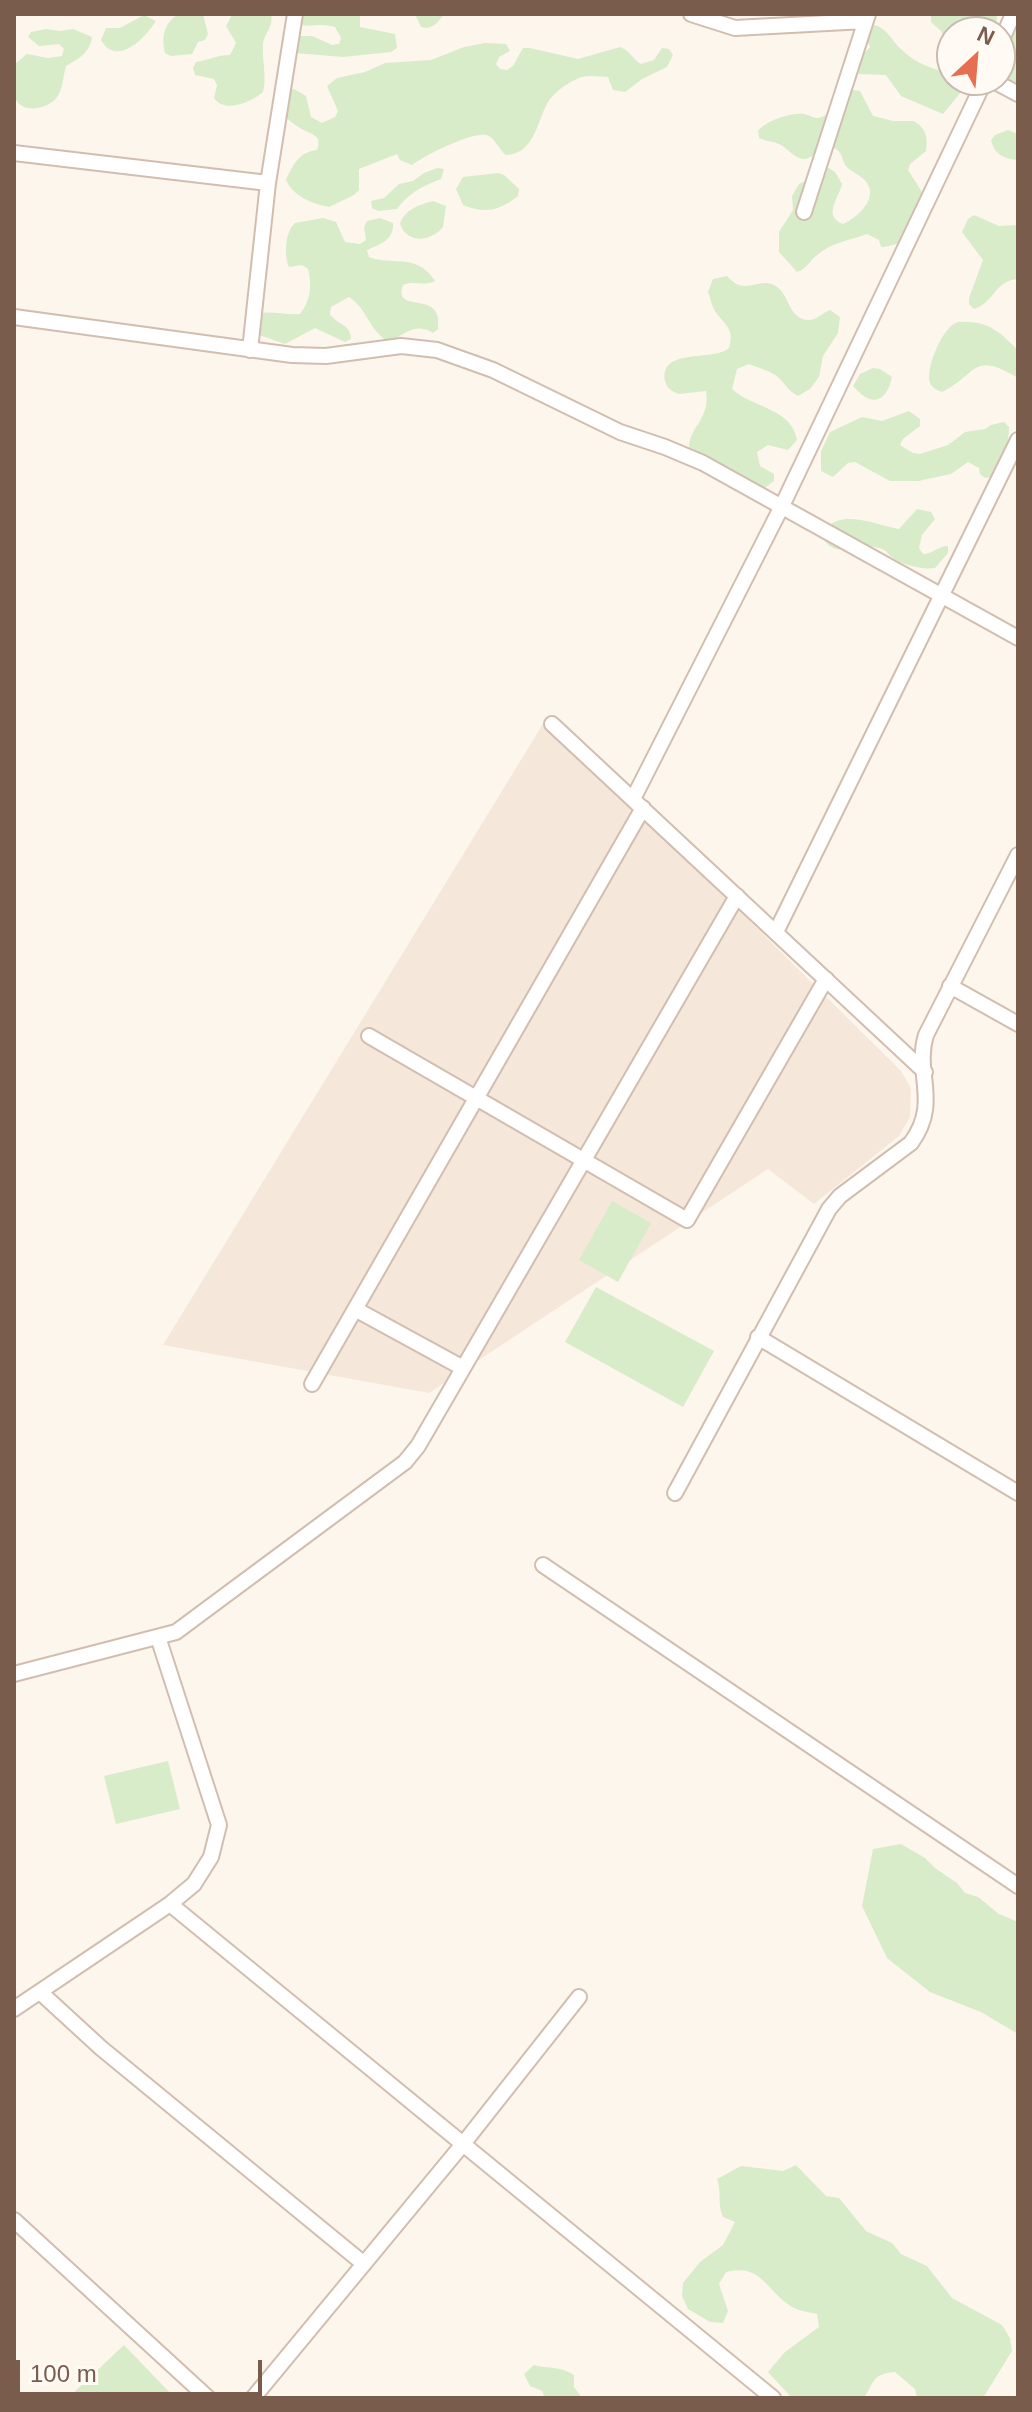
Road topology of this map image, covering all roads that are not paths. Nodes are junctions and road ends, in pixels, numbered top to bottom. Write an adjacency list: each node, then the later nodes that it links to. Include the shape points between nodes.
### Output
1 (295, 14): 6 (street)
2 (691, 14): 3 (street, via 735,28)
3 (866, 17): 7 (street)
4 (977, 96): 11 (street)
5 (14, 153): 6 (street)
6 (268, 183): 9 (street)
7 (804, 212)
8 (14, 317): 9 (street)
9 (250, 350): 11 (street, via 326,356 401,346 465,358 620,432 703,463)
10 (1018, 440): 12 (street)
11 (782, 506): 12 (street); 15 (street)
12 (942, 596): 13 (street); 18 (street)
13 (1018, 638)
14 (552, 724): 15 (street)
15 (638, 804): 17 (street); 24 (street)
16 (1018, 855): 20 (street)
17 (737, 896): 18 (street); 25 (street)
18 (776, 932): 19 (street)
19 (826, 979): 23 (street); 25 (street, via 687,1220)
20 (950, 986): 21 (street); 23 (street, via 923,1044)
21 (1018, 1024)
22 (369, 1036): 24 (street)
23 (925, 1072): 27 (street, via 925,1113 918,1133 829,1209)
24 (476, 1098): 25 (street); 26 (street)
25 (583, 1160): 28 (street)
26 (355, 1309): 28 (street); 29 (street)
27 (758, 1337): 30 (street); 31 (street)
28 (463, 1368): 33 (street, via 405,1462 176,1632)
29 (312, 1384)
30 (675, 1493)
31 (1018, 1493)
32 (543, 1565): 35 (street)
33 (158, 1637): 34 (street); 36 (street, via 219,1825 205,1868)
34 (14, 1674)
35 (1018, 1886)
36 (170, 1904): 37 (street); 40 (street)
37 (40, 1992): 39 (street); 42 (street)
38 (579, 1997): 40 (street)
39 (14, 2009)
40 (463, 2144): 42 (street); 43 (street)
41 (14, 2220): 44 (street)
42 (364, 2264): 45 (street)
43 (771, 2397)
44 (208, 2398)
45 (253, 2398)

